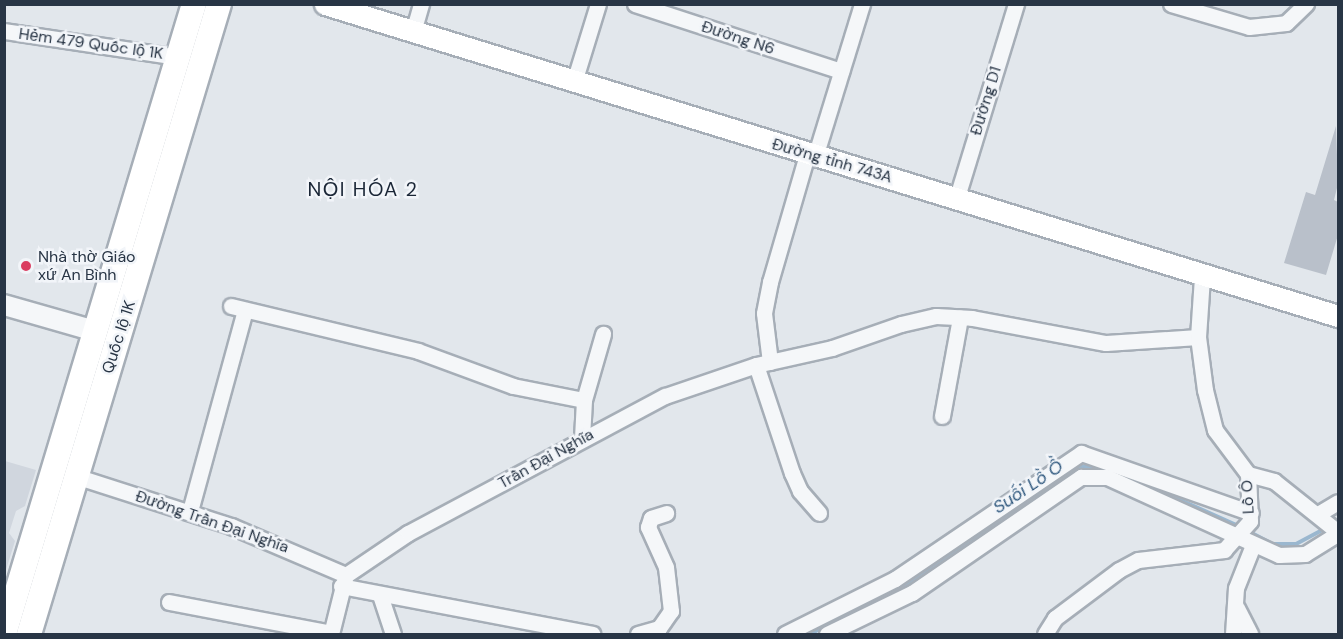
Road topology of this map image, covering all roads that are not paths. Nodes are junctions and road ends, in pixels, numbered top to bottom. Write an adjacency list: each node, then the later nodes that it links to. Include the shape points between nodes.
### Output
1 (194, 4): 13 (main road, Quốc lộ 1K)
2 (219, 4): 24 (main road, Quốc lộ 1K)
3 (325, 4): 12 (main road, Đường tỉnh 743A)
4 (421, 4): 12 (street)
5 (598, 4): 15 (street)
6 (635, 4): 14 (street, Đường N6)
7 (862, 4): 14 (street)
8 (1016, 4): 17 (street, Đường D1)
9 (1171, 4): 10 (street, via 1250,27 1286,23)
10 (1306, 4)
11 (4, 31): 13 (street, Hẻm 479 Quốc lộ 1K)
12 (413, 32): 15 (main road, Đường tỉnh 743A)
13 (177, 57): 22 (main road, Quốc lộ 1K)
14 (842, 71): 16 (street)
15 (574, 82): 16 (main road, Đường tỉnh 743A)
16 (811, 156): 17 (main road, Đường tỉnh 743A); 26 (street, via 768,292)
17 (957, 197): 18 (main road, Đường tỉnh 743A)
18 (1202, 276): 20 (main road, Đường tỉnh 743A); 25 (street, Lồ Ô)
19 (4, 305): 22 (street)
20 (1338, 316)
21 (960, 318): 25 (street, Trần Đại Nghĩa, via 1106,343); 26 (street, Trần Đại Nghĩa, via 936,316 901,324 832,348); 28 (street)
22 (95, 331): 24 (main road); 40 (main road, Quốc lộ 1K)
23 (603, 334): 27 (street)
24 (118, 337): 31 (main road, Quốc lộ 1K)
25 (1198, 337): 30 (street, Lồ Ô, via 1210,415 1222,442)
26 (763, 364): 29 (street, Trần Đại Nghĩa, via 665,396); 35 (street, via 792,472 800,491)
27 (584, 400): 29 (street); 33 (street, via 513,386 418,351 238,308)
28 (942, 416)
29 (582, 438): 39 (street, Trần Đại Nghĩa, via 408,533)
30 (1248, 474): 36 (street, via 1274,481); 37 (street, Lồ Ô)
31 (75, 476): 33 (street, Đường Trần Đại Nghĩa); 45 (main road, Quốc lộ 1K)
32 (1338, 502): 36 (street)
33 (190, 511): 39 (street, Đường Trần Đại Nghĩa, via 277,543)
34 (666, 513): 49 (street, via 651,518 648,528 666,567 670,611 658,628)
35 (819, 513)
36 (1330, 525): 38 (street, via 1305,554 1279,555)
37 (1246, 526): 38 (street); 50 (street, via 1081,453 895,579); 51 (street, via 1107,477 1081,477 912,593); 52 (street, Lồ Ô, via 1224,550 1138,560 1081,596 1055,618)
38 (1253, 545): 43 (street, via 1241,567)
39 (344, 581): 41 (street, Đường Trần Đại Nghĩa); 46 (street)
40 (11, 585): 44 (main road, Quốc lộ 1K)
41 (380, 595): 47 (street); 48 (street, Đường Trần Đại Nghĩa)
42 (169, 602): 46 (street)
43 (1236, 608): 53 (street); 54 (street)
44 (4, 634)
45 (33, 634)
46 (331, 634)
47 (393, 634)
48 (592, 634)
49 (638, 634)
50 (785, 634)
51 (827, 634)
52 (1045, 634)
53 (1233, 634)
54 (1250, 634)

